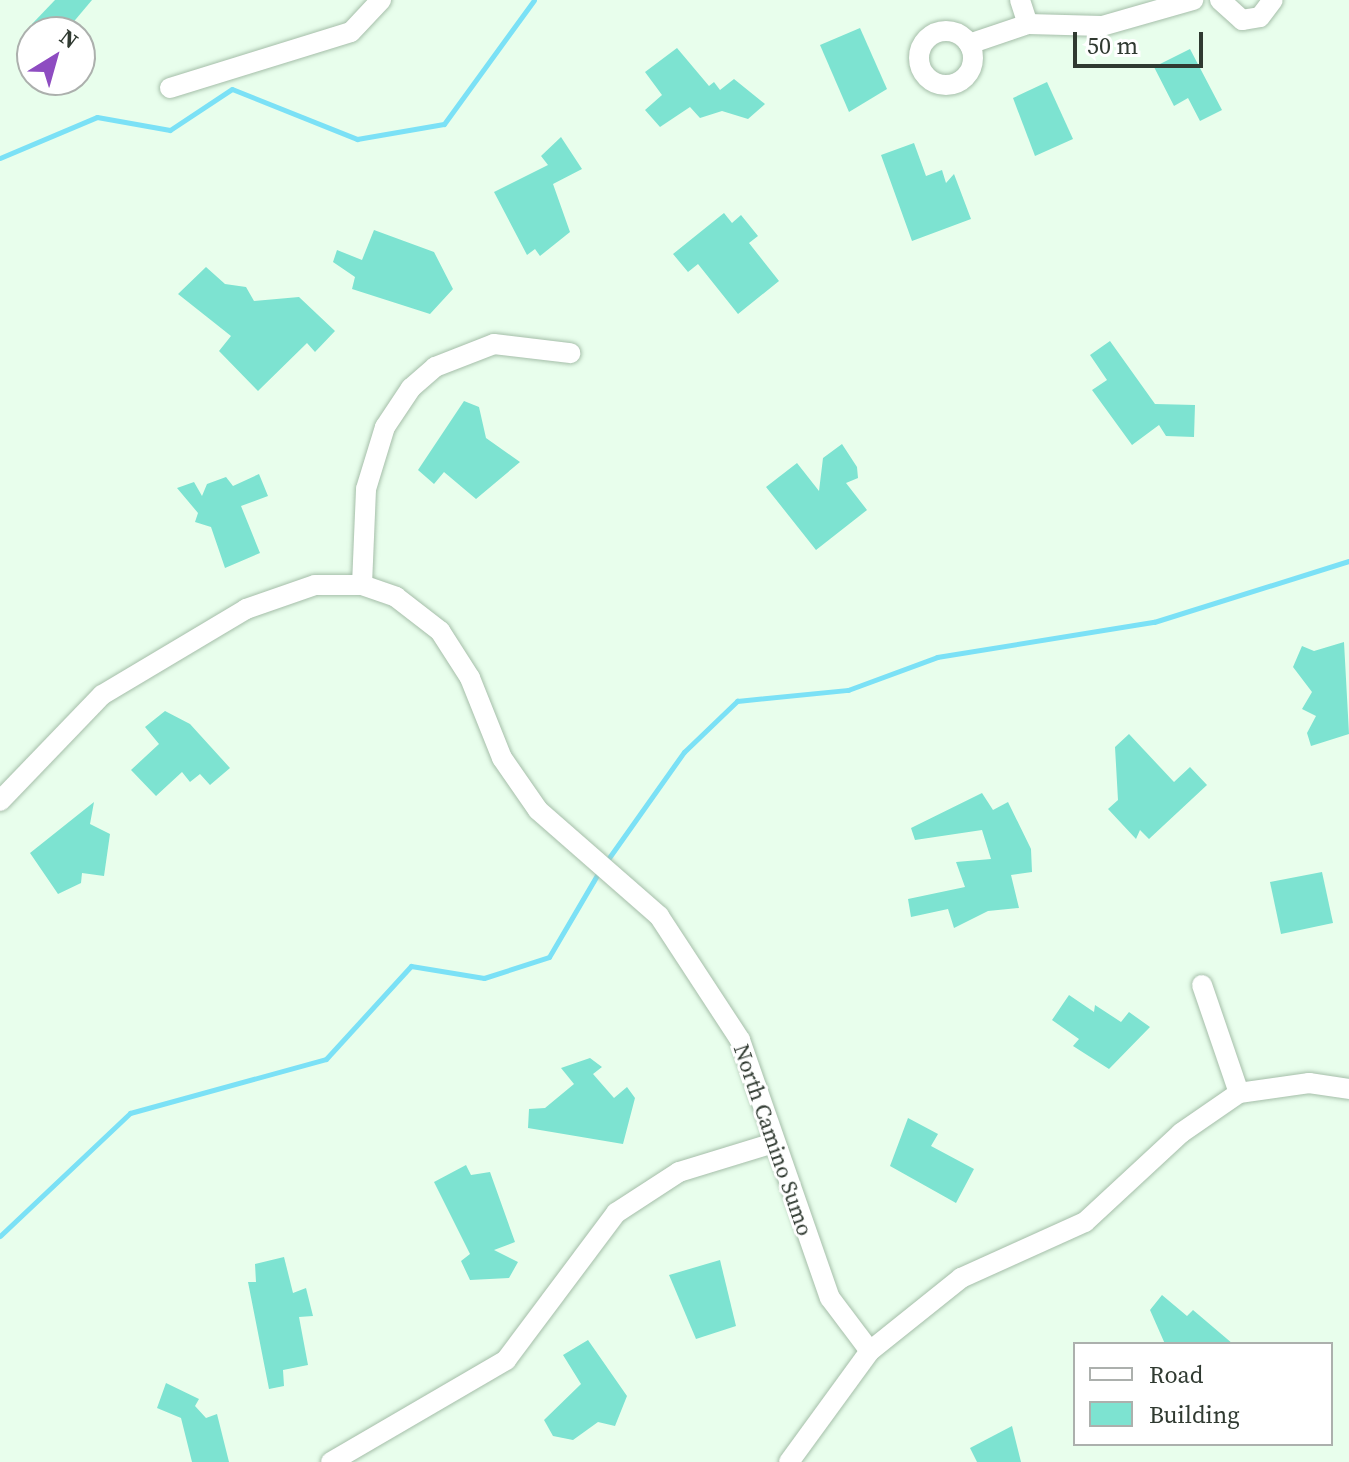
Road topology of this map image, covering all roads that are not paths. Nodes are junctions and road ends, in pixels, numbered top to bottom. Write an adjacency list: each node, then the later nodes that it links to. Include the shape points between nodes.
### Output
1 (381, 0): 8 (street, via 351,32)
2 (1020, 0): 6 (street)
3 (1193, 0): 6 (street, via 1102,26)
4 (1220, 0): 5 (street, via 1242,20 1260,17)
5 (1273, 0)
6 (1028, 24): 7 (street)
7 (969, 44)
8 (170, 88)
9 (570, 353): 10 (street, via 494,344 435,367 411,388 385,427 366,489)
10 (362, 585): 11 (street, North Camino Sumo, via 315,585 246,609 128,680 46,747); 15 (street, North Camino Sumo, via 396,597 440,631 511,771 538,810 659,916 740,1040)
11 (0, 801)
12 (1202, 985): 14 (street)
13 (1349, 1089): 14 (street, via 1309,1083)
14 (1239, 1093): 16 (street, via 1181,1133 1085,1222 961,1278)
15 (774, 1143): 16 (street, North Camino Sumo, via 830,1298); 17 (street, via 679,1172 616,1213 506,1360)
16 (870, 1351): 18 (street)
17 (331, 1462)
18 (789, 1462)

